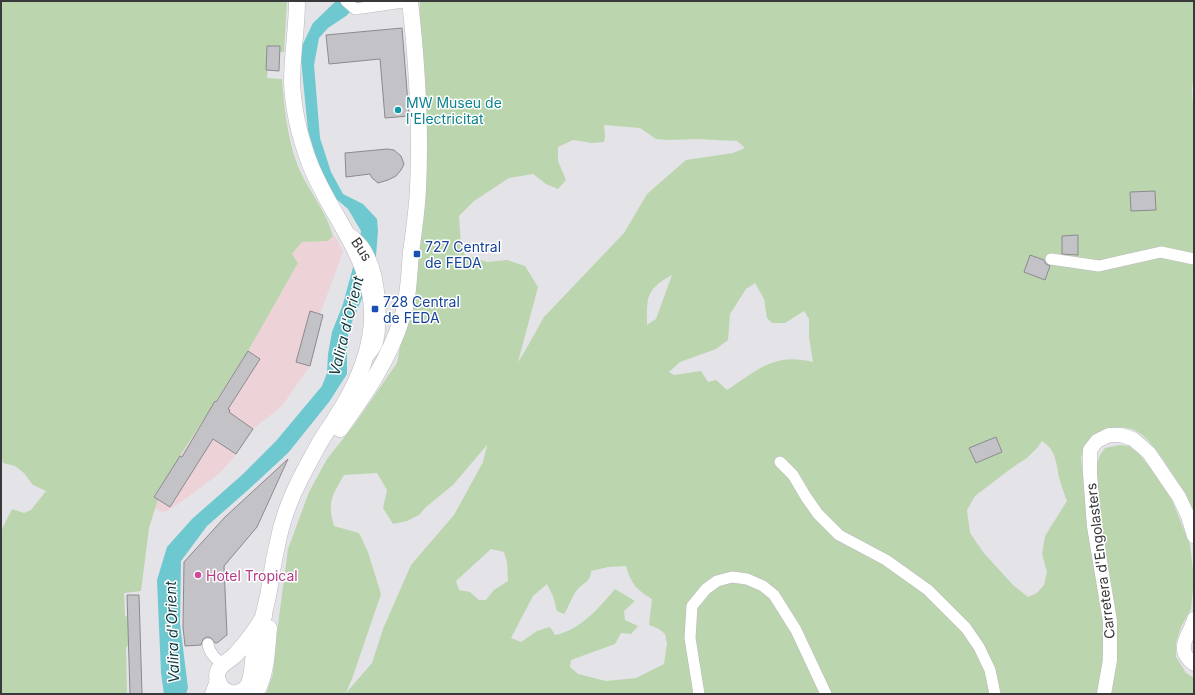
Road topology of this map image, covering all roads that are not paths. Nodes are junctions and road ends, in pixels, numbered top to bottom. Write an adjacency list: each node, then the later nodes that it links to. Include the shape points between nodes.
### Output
1 (297, 1): 7 (highway, via 292,82 297,124 322,191 356,250 373,289 370,335 356,381)
2 (346, 1): 3 (street, via 355,9)
3 (410, 1): 7 (highway, via 419,128 418,190 407,295 402,318 377,375 333,438)
4 (1051, 259): 5 (street, via 1099,266 1161,252)
5 (1194, 259)
6 (780, 462): 19 (street, via 793,476 818,514 840,535 886,560 928,590 966,628 990,670)
7 (307, 467): 9 (highway, via 286,510)
8 (1194, 536): 20 (main road, Carretera d'Engolasters, via 1179,497 1149,452 1133,439 1121,435 1109,435 1097,441 1090,450 1090,473 1094,526 1110,621 1110,660)
9 (268, 595): 10 (highway); 15 (highway, via 269,625 261,682)
10 (264, 616): 14 (highway, via 255,631); 15 (highway)
11 (1194, 619): 13 (main road, via 1184,645 1186,656)
12 (208, 644): 14 (street, via 208,650)
13 (1194, 664)
14 (223, 668): 15 (highway, via 219,683 224,689 228,692); 15 (highway, via 237,660 244,663 249,669); 16 (main road)
15 (245, 690)
16 (212, 694)
17 (699, 694): 18 (street, via 690,638 692,606 706,589 717,581 732,577 747,579 763,586 774,595 796,630)
18 (826, 694)
19 (995, 694)
20 (1104, 694)

